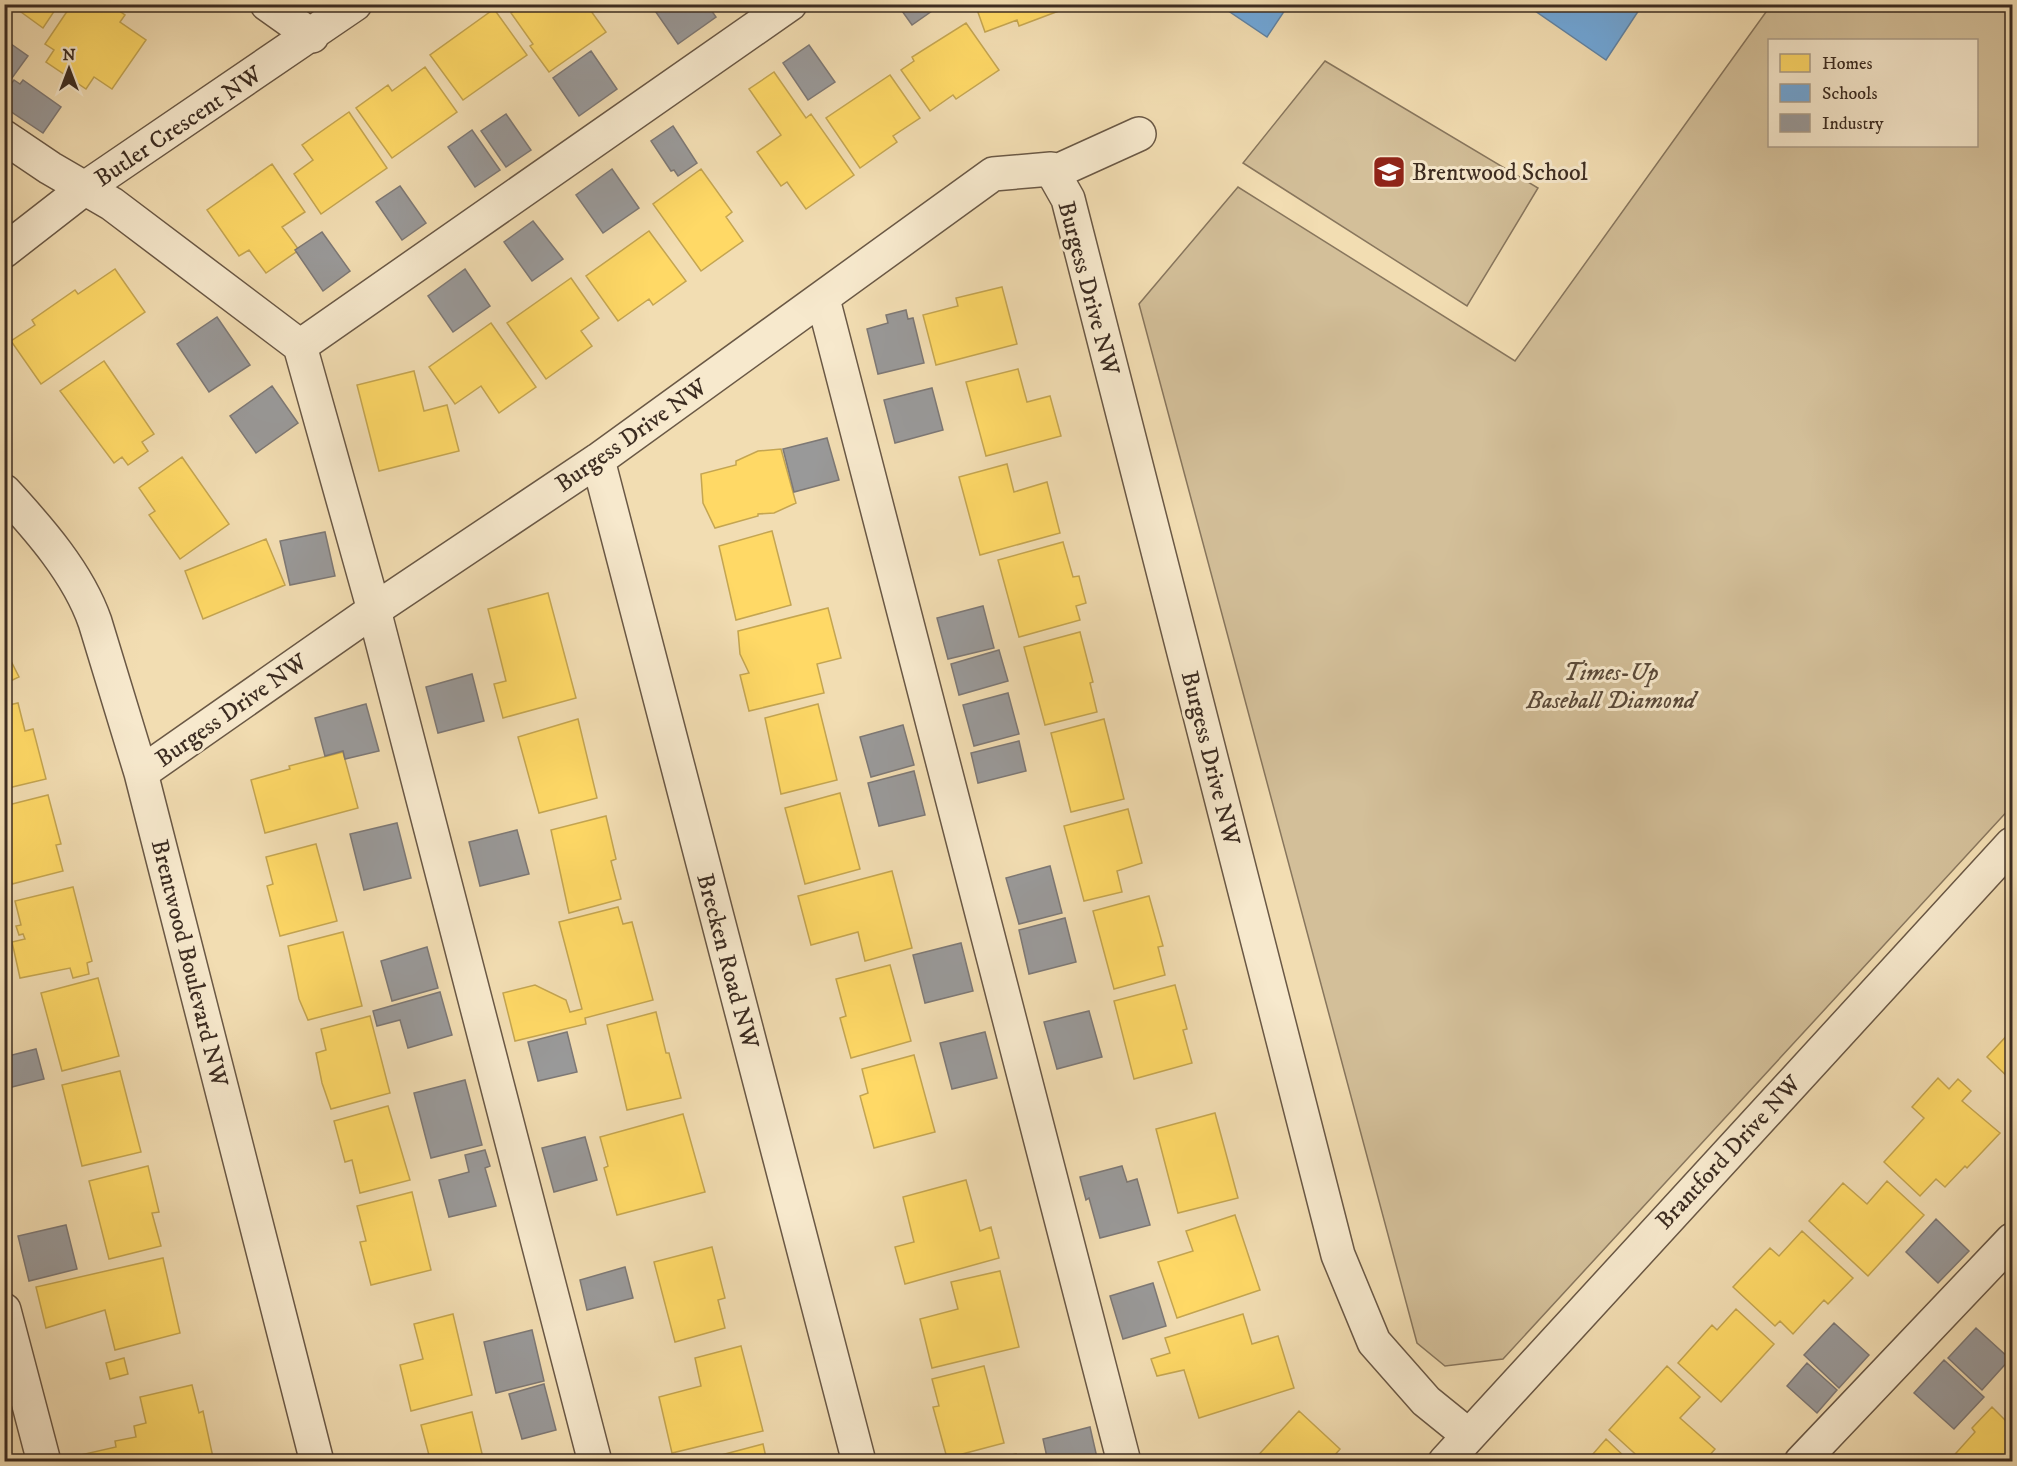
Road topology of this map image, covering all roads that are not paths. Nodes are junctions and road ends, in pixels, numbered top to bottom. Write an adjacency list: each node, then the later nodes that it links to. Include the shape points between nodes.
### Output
1 (267, 4): 4 (street)
2 (355, 4): 4 (street, Butler Crescent NW)
3 (790, 4): 11 (street)
4 (312, 36): 8 (street, Butler Crescent NW)
5 (1139, 134): 7 (street)
6 (4, 137): 8 (street)
7 (1053, 173): 10 (street, Burgess Drive NW, via 1051,169 993,174); 19 (street, Burgess Drive NW, via 1068,199 1338,1255 1374,1342 1426,1401)
8 (85, 188): 9 (street, Butler Crescent NW); 11 (street, via 112,204)
9 (4, 251)
10 (823, 299): 12 (street, Burgess Drive NW); 24 (street)
11 (300, 346): 14 (street)
12 (598, 460): 14 (street, Burgess Drive NW); 23 (street, Brecken Road NW)
13 (4, 491): 15 (street, Brentwood Boulevard NW, via 37,527 87,601)
14 (374, 610): 15 (street, Burgess Drive NW); 22 (street)
15 (141, 773): 21 (street, Brentwood Boulevard NW)
16 (2013, 844): 19 (street, Brantford Drive NW)
17 (2013, 1240): 26 (street)
18 (4, 1310): 20 (street)
19 (1468, 1435): 25 (street, Brantford Drive NW)
20 (44, 1461)
21 (317, 1461)
22 (595, 1461)
23 (859, 1461)
24 (1124, 1461)
25 (1445, 1461)
26 (1801, 1461)

